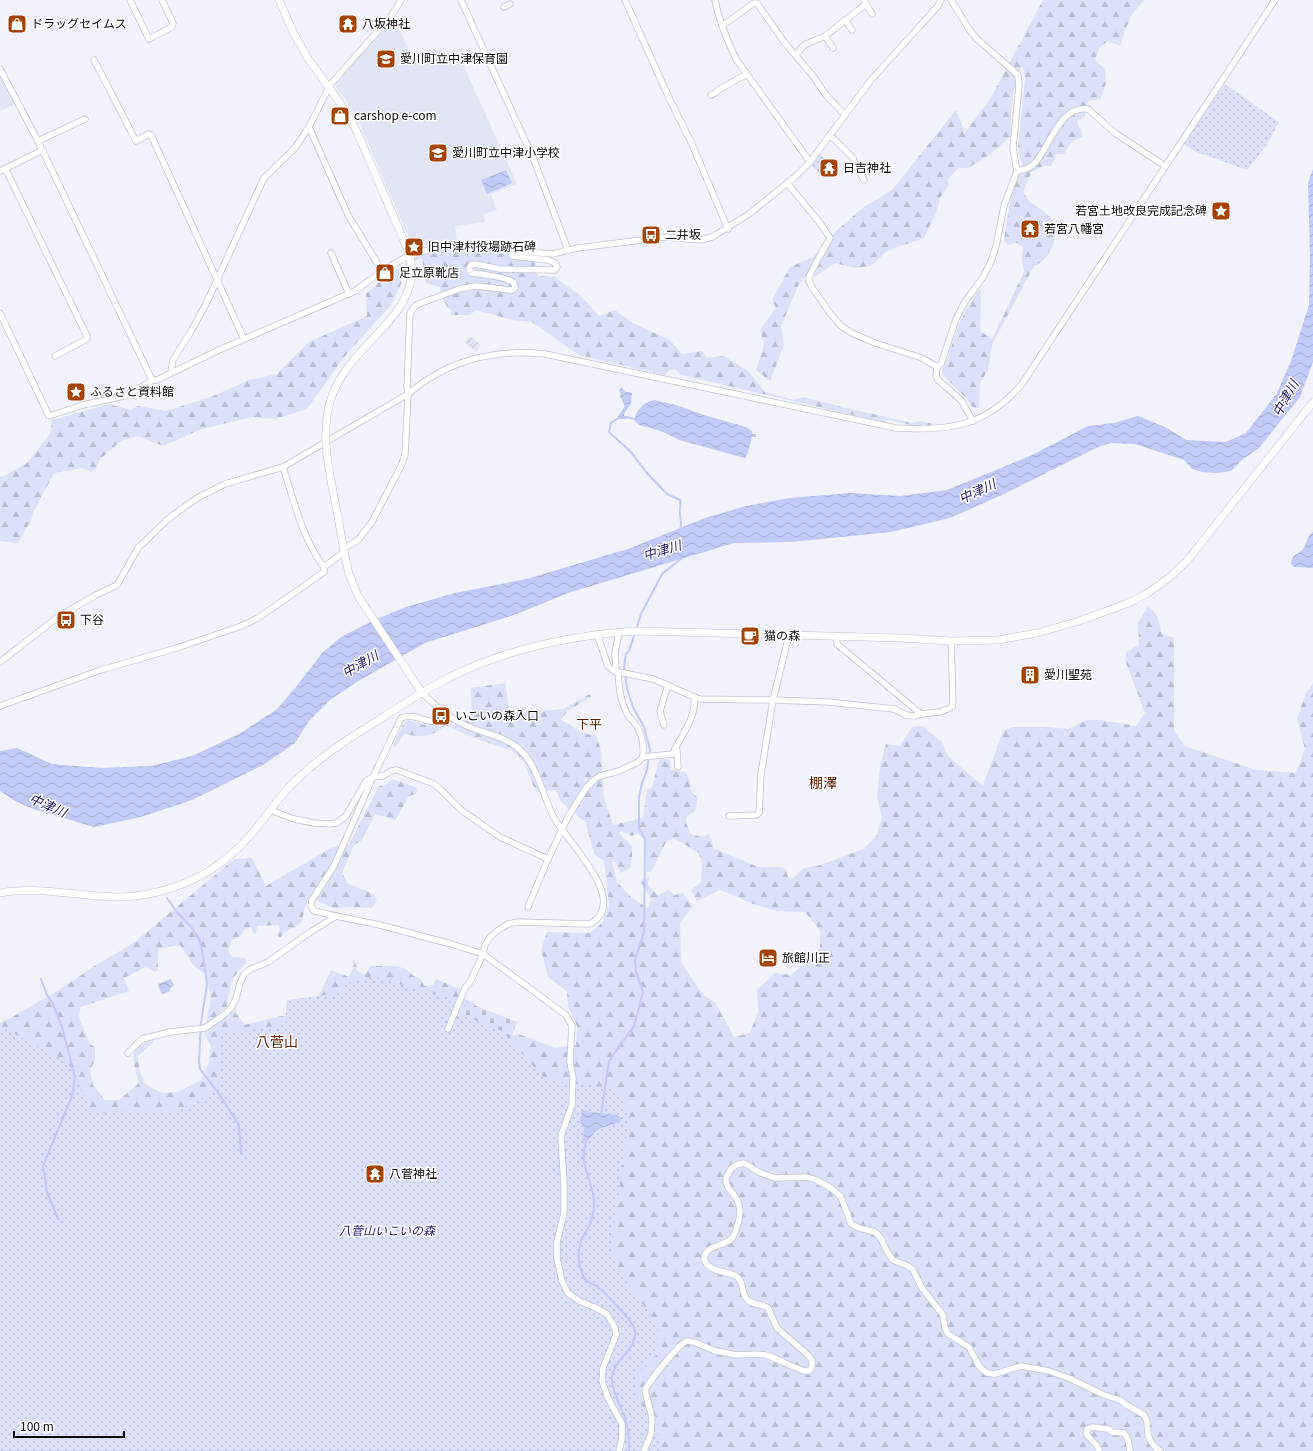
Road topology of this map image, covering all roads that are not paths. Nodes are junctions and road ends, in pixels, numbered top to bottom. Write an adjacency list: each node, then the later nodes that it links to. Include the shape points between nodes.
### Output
1 (130, 0): 2 (street, via 149,39 172,27 173,23)
2 (162, 0)
3 (279, 0): 22 (street, via 298,40)
4 (401, 0): 22 (street, via 392,15)
5 (461, 0): 37 (street, via 534,160)
6 (625, 0): 36 (street)
7 (715, 0): 14 (street)
8 (941, 0): 24 (street, via 871,80)
9 (951, 0): 33 (street, via 977,39 1018,75 1013,148)
10 (1274, 0): 31 (street)
11 (865, 2): 12 (street); 13 (street)
12 (872, 14)
13 (845, 20): 15 (street); 16 (street)
14 (722, 26): 18 (street, via 757,3); 21 (street, via 736,59)
15 (852, 30)
16 (825, 36): 17 (street); 18 (street, via 804,46)
17 (833, 48)
18 (796, 55): 24 (street, via 824,94)
19 (94, 60): 42 (street, via 136,141 151,135)
20 (0, 69): 28 (street)
21 (747, 74): 23 (street); 30 (street)
22 (329, 89): 26 (street); 39 (street, via 346,110 358,134)
23 (711, 95)
24 (845, 115): 27 (street)
25 (85, 119): 28 (street)
26 (309, 127): 41 (street, via 348,215); 42 (street, via 295,148 264,178)
27 (829, 136): 30 (street); 34 (street, via 853,158)
28 (38, 140): 29 (street)
29 (43, 150): 32 (street); 49 (street)
30 (810, 162): 35 (street)
31 (1165, 166): 33 (street, via 1115,133 1088,109 1080,108 1062,121 1033,164); 52 (street, via 1022,384 994,410)
32 (2, 169): 46 (street, via 88,336 87,340)
33 (1017, 171): 47 (street, via 1004,206 991,262 956,319 941,364)
34 (864, 180)
35 (787, 183): 36 (street); 47 (street, via 830,238 809,278 813,289 830,313 841,326 852,333 922,358)
36 (728, 229): 37 (street, via 701,240 665,237)
37 (568, 250): 38 (street, via 552,254)
38 (511, 251): 39 (street, via 455,246); 50 (street, via 512,256 548,260 557,267 555,270 516,270 471,265 471,273 513,282 515,288 510,290 469,287 416,305 410,313 406,387)
39 (410, 254): 41 (street); 54 (street, bridge, via 412,273 406,298 339,380 327,413 327,450)
40 (331, 258): 43 (street)
41 (382, 271): 43 (street)
42 (217, 279): 45 (street); 48 (street, via 174,360)
43 (349, 294): 45 (street)
44 (0, 313): 49 (street, via 49,416 124,396)
45 (244, 339): 48 (street)
46 (55, 356)
47 (937, 367): 52 (street, via 938,380 962,400)
48 (171, 372): 49 (street)
49 (152, 380)
50 (408, 394): 52 (street, via 459,364 487,356 522,352 546,354 896,428 950,428); 53 (street); 54 (street, via 405,455 401,466 372,522 361,537 346,547)
51 (1313, 402): 60 (street, via 1187,560 1148,593 1103,612 1037,633 998,640)
52 (972, 421)
53 (283, 468): 55 (street, via 306,535); 61 (street, via 225,484 193,501 167,520 138,548 117,585 58,618)
54 (344, 552): 55 (street); 64 (street, via 358,596)
55 (324, 567): 67 (street, via 324,572 244,625 101,670)
56 (620, 632): 57 (street); 58 (street); 62 (street, via 615,648)
57 (597, 634): 62 (street, via 608,666); 64 (street, via 498,656 451,676)
58 (789, 635): 59 (street); 66 (street)
59 (836, 636): 60 (street); 68 (street, via 837,644)
60 (951, 641): 68 (street, via 954,700 952,707 940,712)
61 (0, 662)
62 (618, 672): 63 (street, via 653,679); 72 (street, via 622,701 640,734)
63 (668, 685): 65 (street); 70 (street, via 660,711)
64 (422, 693): 69 (street); 75 (street, via 325,755 292,784)
65 (694, 697): 66 (street); 71 (street, via 692,717)
66 (773, 700): 68 (street, via 835,703 894,709 906,715); 76 (street, via 761,774 759,813)
67 (0, 706)
68 (921, 714)
69 (449, 717): 74 (street, via 436,722 409,715 401,718); 77 (street, via 506,741 527,756)
70 (664, 724)
71 (675, 749): 72 (street, via 672,754); 73 (street)
72 (645, 756): 77 (street, via 619,771 594,780 576,803)
73 (678, 767)
74 (373, 777): 75 (street, via 366,781 346,816 337,823 301,821); 78 (street, via 398,770 434,784 461,810 500,837); 81 (street, via 334,866 312,900 314,912)
75 (270, 810): 79 (street, via 240,846 217,866 195,879 171,888 146,895 116,897 29,890)
76 (728, 816)
77 (562, 832): 78 (street); 82 (street, via 596,876 603,898 600,916 590,924 529,921 508,924 490,937)
78 (548, 859): 80 (street)
79 (0, 893)
80 (528, 907)
81 (336, 916): 82 (street, via 380,925); 84 (street, via 268,962 244,974 231,1008 221,1018 205,1028 170,1032 142,1039)
82 (483, 954): 83 (street, via 470,982 464,988); 85 (street, via 566,1015 572,1026 572,1105 561,1136 564,1213 557,1242 557,1258 562,1281 568,1293 606,1314 615,1328 616,1336 603,1368 602,1381 622,1424)
83 (448, 1029)
84 (128, 1053)
85 (619, 1451)
86 (644, 1451): 89 (street, via 652,1418 645,1390 685,1342 731,1354 765,1355 805,1371 812,1367 809,1356 777,1328 768,1308 747,1300 738,1278 715,1270 707,1265 704,1258 709,1250 734,1236 739,1222 739,1203 728,1188 726,1178 736,1165 743,1163 775,1178 810,1178 837,1193 849,1222 859,1228 875,1232 893,1260 913,1270 922,1288 943,1314 946,1332 969,1347 979,1366 987,1373 994,1374 1022,1366 1071,1379 1120,1400 1144,1416 1148,1436)
87 (1099, 1451): 88 (street, via 1086,1435 1089,1428 1124,1433)
88 (1130, 1451)
89 (1160, 1451)

